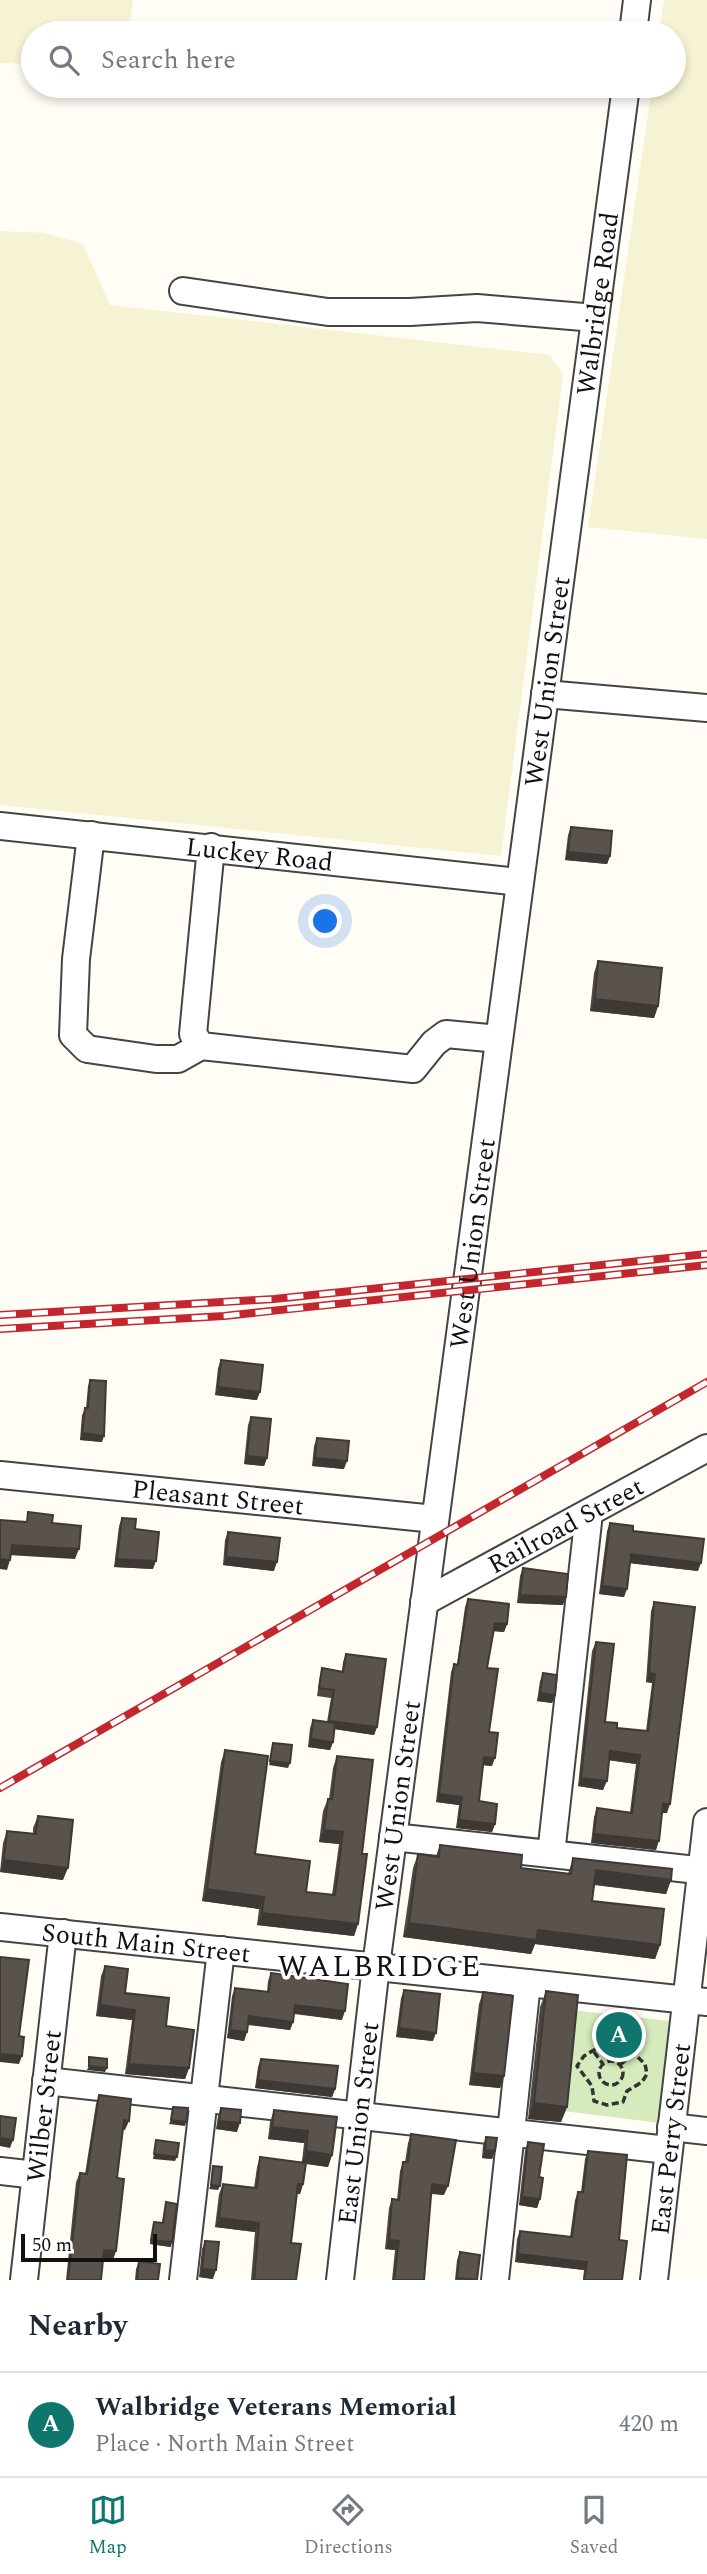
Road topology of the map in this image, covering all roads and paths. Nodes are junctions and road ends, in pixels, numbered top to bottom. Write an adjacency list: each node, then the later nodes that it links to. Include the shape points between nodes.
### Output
1 (638, 0): 2 (street)
2 (635, 21)
3 (624, 98): 5 (street, Walbridge Road)
4 (183, 291): 5 (street, via 328,312 477,308)
5 (595, 318): 6 (street, Walbridge Road)
6 (568, 520): 7 (street, West Union Street)
7 (545, 694): 8 (street); 12 (street, West Union Street)
8 (707, 708)
9 (0, 826): 10 (street, Luckey Road)
10 (91, 835): 11 (street, Luckey Road); 14 (street, via 76,959 73,1035 87,1049 156,1059 178,1059)
11 (211, 847): 12 (street, Luckey Road); 14 (street, via 193,1034)
12 (519, 882): 13 (street, West Union Street)
13 (499, 1039): 14 (street, via 446,1034 413,1069); 18 (street, West Union Street)
14 (201, 1046)
15 (707, 1448): 17 (street, Railroad Street)
16 (0, 1475): 18 (street, Pleasant Street)
17 (589, 1513): 19 (street, Railroad Street); 22 (street)
18 (435, 1519): 19 (street, West Union Street)
19 (424, 1602): 21 (street, West Union Street)
20 (707, 1822): 23 (street, East Perry Street)
21 (393, 1837): 22 (street); 27 (street, West Union Street)
22 (551, 1854): 23 (street)
23 (704, 1871): 29 (street, East Perry Street)
24 (0, 1927): 25 (street, South Main Street)
25 (63, 1933): 26 (street, South Main Street); 37 (street, Wilber Street)
26 (221, 1950): 27 (street, South Main Street); 41 (street)
27 (376, 1966): 28 (street, South Main Street); 42 (street, East Union Street)
28 (527, 1983): 29 (street, South Main Street); 44 (street)
29 (696, 2001): 45 (street, East Perry Street)
30 (617, 2017): 31 (path)
31 (616, 2026): 32 (path, via 602,2033); 33 (path, via 626,2032 626,2046)
32 (594, 2052): 34 (path); 39 (path, via 577,2066)
33 (632, 2055): 35 (path); 40 (path, via 645,2064 646,2074)
34 (603, 2064): 35 (path, via 614,2061); 36 (path, via 599,2071)
35 (620, 2065): 38 (path)
36 (602, 2080): 38 (path, via 610,2085); 39 (path)
37 (46, 2081): 41 (street); 47 (street, Wilber Street)
38 (618, 2082): 40 (path)
39 (592, 2086): 40 (path, via 594,2101 607,2105 623,2102)
40 (627, 2093)
41 (204, 2099): 42 (street); 49 (street)
42 (360, 2116): 44 (street); 50 (street, East Union Street)
43 (707, 2132): 45 (street)
44 (511, 2133): 45 (street); 52 (street)
45 (670, 2139): 53 (street, East Perry Street)
46 (0, 2171): 47 (street)
47 (36, 2175): 48 (street, Wilber Street)
48 (24, 2280)
49 (183, 2280)
50 (340, 2280): 51 (street)
51 (346, 2280)
52 (495, 2280)
53 (654, 2280)

